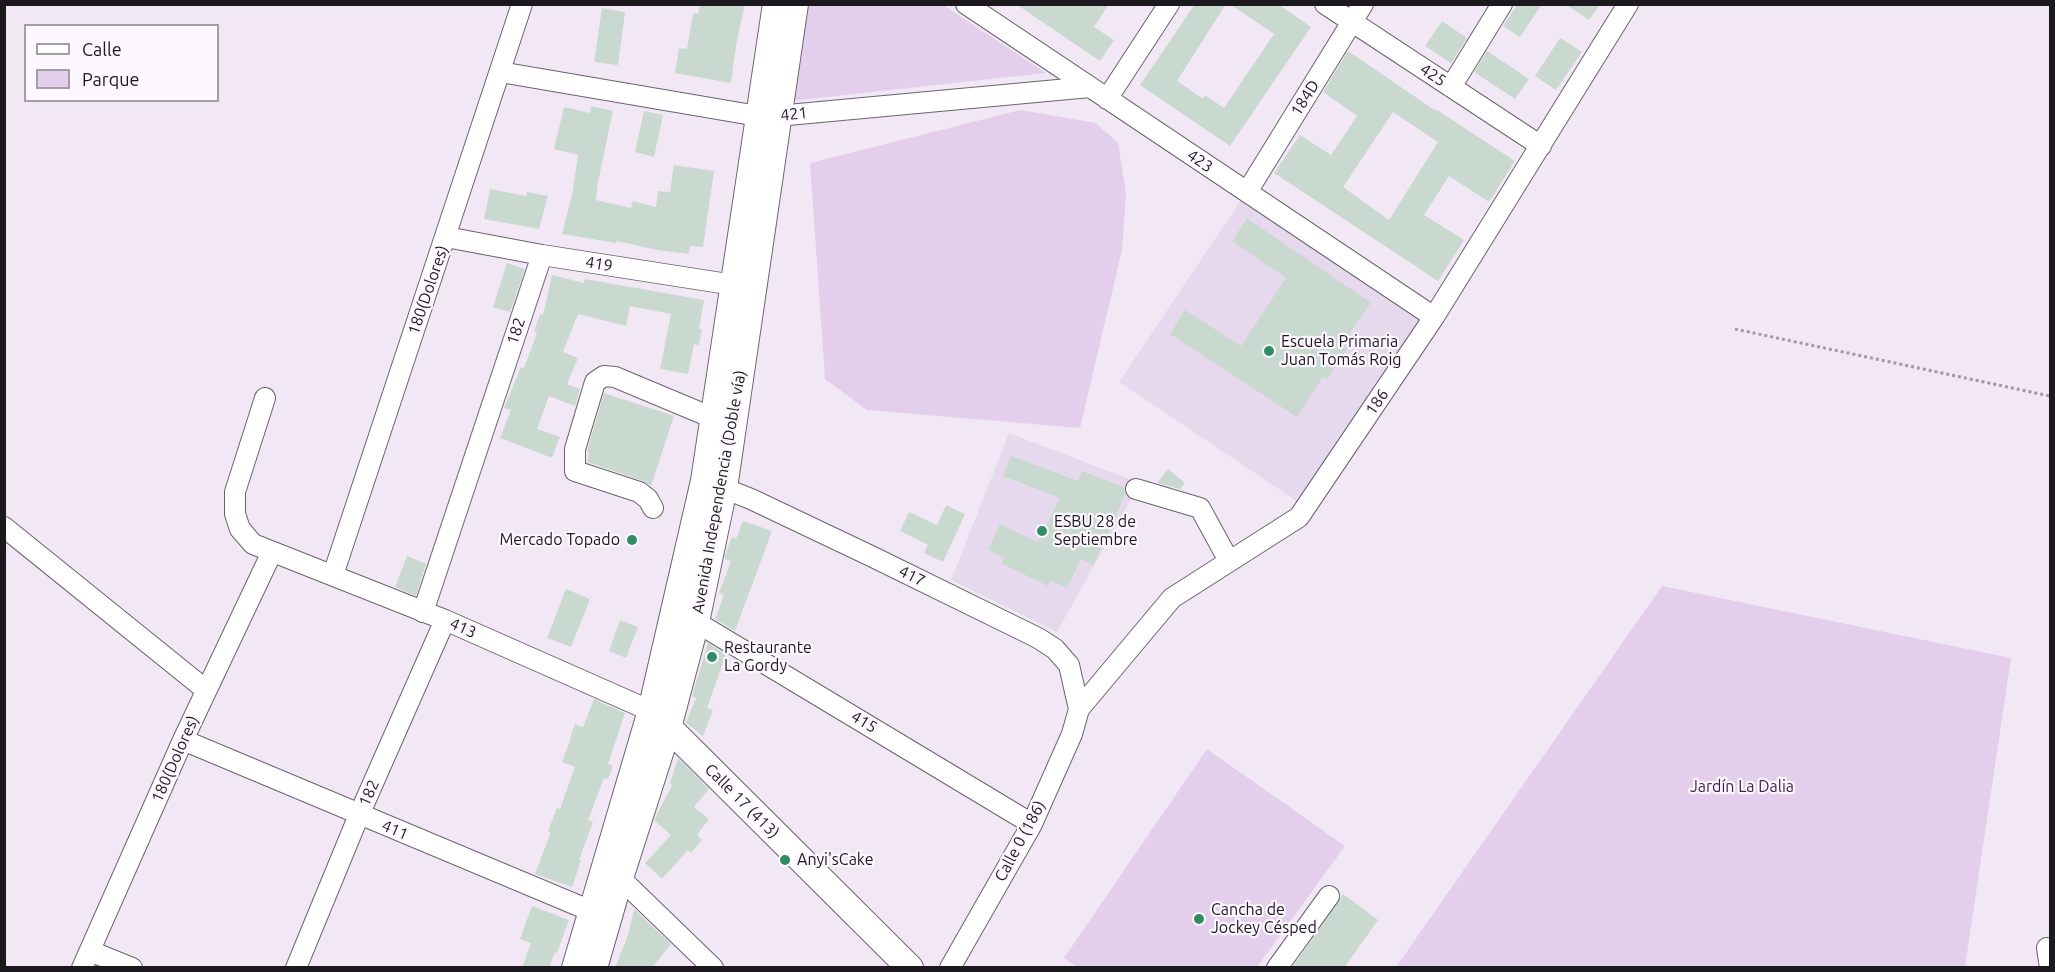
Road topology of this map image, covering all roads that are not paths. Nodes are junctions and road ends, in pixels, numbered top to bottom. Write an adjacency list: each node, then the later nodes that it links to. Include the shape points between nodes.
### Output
1 (522, 4): 11 (street, 180(Dolores))
2 (776, 4): 15 (main road, Avenida Independencia (Doble vía))
3 (795, 4): 15 (main road, Avenida Independencia (Doble vía))
4 (966, 4): 12 (street, 423)
5 (1169, 4): 14 (street)
6 (1325, 4): 10 (street, 425)
7 (1363, 4): 10 (street, 184D)
8 (1502, 4): 13 (street)
9 (1628, 4): 16 (street, 186)
10 (1352, 22): 13 (street, 425); 17 (street, 184D)
11 (500, 72): 15 (street, 421); 18 (street, 180(Dolores))
12 (1090, 87): 14 (street, 423); 15 (street, 421)
13 (1451, 87): 16 (street, 425)
14 (1107, 99): 17 (street, 423)
15 (768, 116): 20 (main road, Avenida Independencia (Doble vía))
16 (1540, 146): 21 (street, 186)
17 (1247, 192): 21 (street, 423)
18 (446, 237): 19 (street, 419); 30 (street, 180(Dolores))
19 (542, 255): 20 (street, 419); 31 (street, 182)
20 (742, 286): 23 (main road, Avenida Independencia (Doble vía)); 24 (main road, Avenida Independencia (Doble vía))
21 (1434, 317): 29 (street, 186, via 1299,518)
22 (265, 398): 28 (street, 413, via 235,492 235,514 240,529 254,544)
23 (713, 418): 24 (main road, Avenida Independencia (Doble vía)); 26 (street, via 615,377 604,376 595,382 575,449 574,471 639,492)
24 (714, 484): 33 (main road, Avenida Independencia (Doble vía)); 35 (street, 417, via 1038,638 1069,664); 36 (main road, Avenida Independencia (Doble vía))
25 (1136, 489): 29 (street, via 1200,508)
26 (653, 508)
27 (4, 527): 34 (street)
28 (272, 552): 30 (street, 413); 34 (street, 180(Dolores))
29 (1229, 561): 35 (street, 186, via 1172,598)
30 (333, 575): 31 (street, 413)
31 (423, 612): 32 (street, 413)
32 (445, 620): 36 (street, 413); 38 (street, 182)
33 (696, 622): 36 (main road, Avenida Independencia (Doble vía)); 39 (street, 415)
34 (206, 690): 37 (street, 180(Dolores))
35 (1079, 710): 39 (street, Calle 0 (186))
36 (660, 720): 40 (main road, Avenida Independencia (Doble vía)); 42 (main road, Avenida Independencia (Doble vía)); 49 (main road, Calle 17 (413))
37 (183, 740): 38 (street, 411); 43 (street, 180(Dolores))
38 (359, 815): 42 (street, 411); 45 (street, 182)
39 (1032, 824): 50 (street, Calle 0 (186))
40 (620, 878): 42 (main road, Avenida Independencia (Doble vía)); 48 (street)
41 (1329, 896): 51 (street)
42 (600, 914): 46 (main road, Avenida Independencia (Doble vía)); 47 (main road, Avenida Independencia (Doble vía))
43 (86, 959): 44 (street)
44 (132, 968)
45 (296, 968)
46 (575, 968)
47 (594, 968)
48 (713, 968)
49 (910, 968)
50 (950, 968)
51 (1277, 968)

